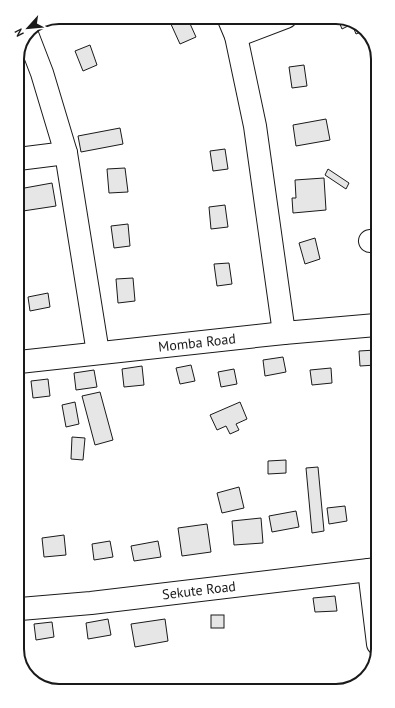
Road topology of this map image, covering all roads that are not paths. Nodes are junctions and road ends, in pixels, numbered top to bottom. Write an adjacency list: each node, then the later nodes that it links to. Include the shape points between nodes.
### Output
1 (244, 24): 2 (street)
2 (232, 26): 7 (street, via 255,126)
3 (32, 48): 4 (street)
4 (66, 153): 5 (street); 8 (street)
5 (24, 158)
6 (371, 325): 7 (street, Momba Road)
7 (284, 332): 8 (street, Momba Road)
8 (98, 353): 9 (street, Momba Road)
9 (24, 361)
10 (371, 570): 11 (street, Sekute Road)
11 (24, 609)

